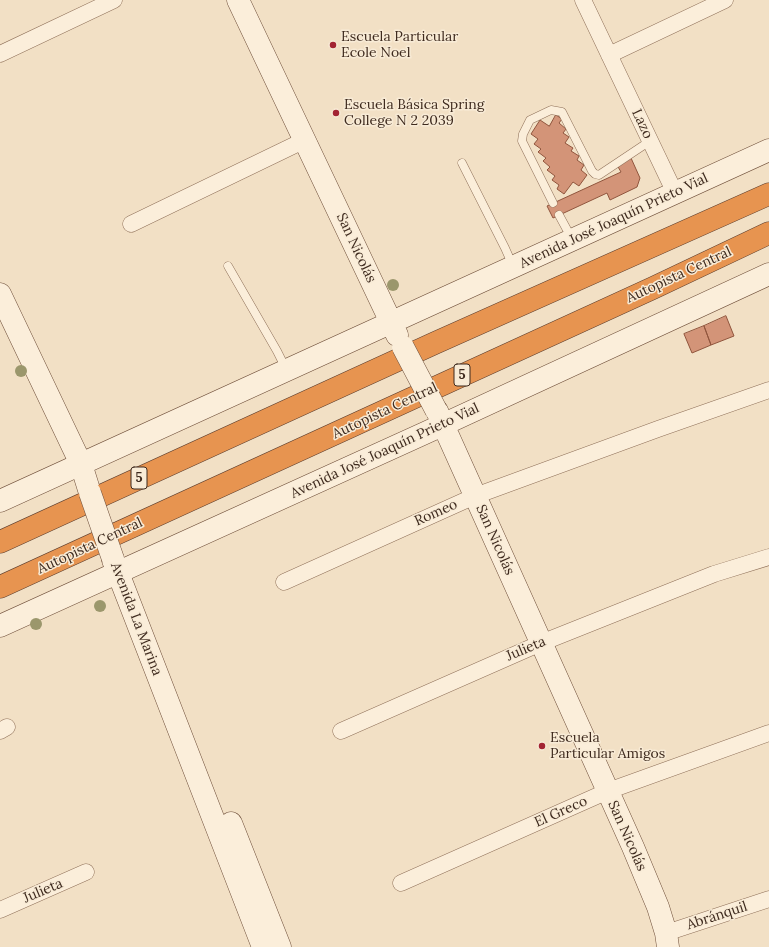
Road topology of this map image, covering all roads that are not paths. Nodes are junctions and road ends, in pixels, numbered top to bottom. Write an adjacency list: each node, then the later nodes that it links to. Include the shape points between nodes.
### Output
1 (114, 0): 5 (street)
2 (238, 0): 7 (street, San Nicolás)
3 (583, 0): 6 (street, Lazo)
4 (724, 0): 6 (street)
5 (0, 54)
6 (609, 55): 8 (street, Lazo)
7 (305, 140): 15 (street); 22 (street, San Nicolás)
8 (650, 141): 11 (street, Lazo); 13 (lane, via 599,175 592,171 562,112 551,110 530,120 522,142)
9 (769, 150): 11 (street, Avenida José Joaquín Prieto Vial)
10 (462, 163): 19 (lane)
11 (675, 193): 17 (street, Avenida José Joaquín Prieto Vial)
12 (769, 194): 29 (highway, 5)
13 (553, 203)
14 (559, 215): 17 (lane)
15 (131, 224)
16 (769, 233): 33 (highway, Autopista Central / 5)
17 (573, 239): 19 (street, Avenida José Joaquín Prieto Vial)
18 (228, 266): 23 (lane)
19 (513, 267): 22 (street, Avenida José Joaquín Prieto Vial)
20 (769, 274): 25 (street, Avenida José Joaquín Prieto Vial)
21 (0, 294): 26 (street, Avenida La Marina)
22 (391, 322): 23 (street, Avenida José Joaquín Prieto Vial); 25 (street, San Nicolás, bridge)
23 (287, 370): 26 (street, Avenida José Joaquín Prieto Vial)
24 (769, 390): 27 (street, Romeo)
25 (440, 417): 27 (street, San Nicolás); 31 (street, Avenida José Joaquín Prieto Vial)
26 (81, 464): 28 (street, Avenida José Joaquín Prieto Vial); 31 (street, Avenida La Marina, bridge)
27 (475, 496): 32 (street, Romeo); 35 (street, San Nicolás)
28 (0, 501)
29 (0, 542)
30 (769, 557): 35 (street, Julieta, via 714,574)
31 (120, 566): 34 (street, Avenida José Joaquín Prieto Vial); 39 (street, Avenida La Marina)
32 (284, 582)
33 (0, 587)
34 (0, 626)
35 (541, 643): 36 (street, Julieta); 38 (street, San Nicolás)
36 (341, 731)
37 (769, 734): 38 (street, El Greco)
38 (608, 791): 41 (street, El Greco); 44 (street, San Nicolás, via 658,907)
39 (216, 804): 45 (street, Avenida La Marina); 46 (street, Avenida La Marina)
40 (86, 872): 43 (street, Julieta)
41 (401, 884)
42 (769, 899): 44 (street, Abránquil)
43 (0, 910)
44 (666, 943)
45 (263, 947)
46 (280, 947)

